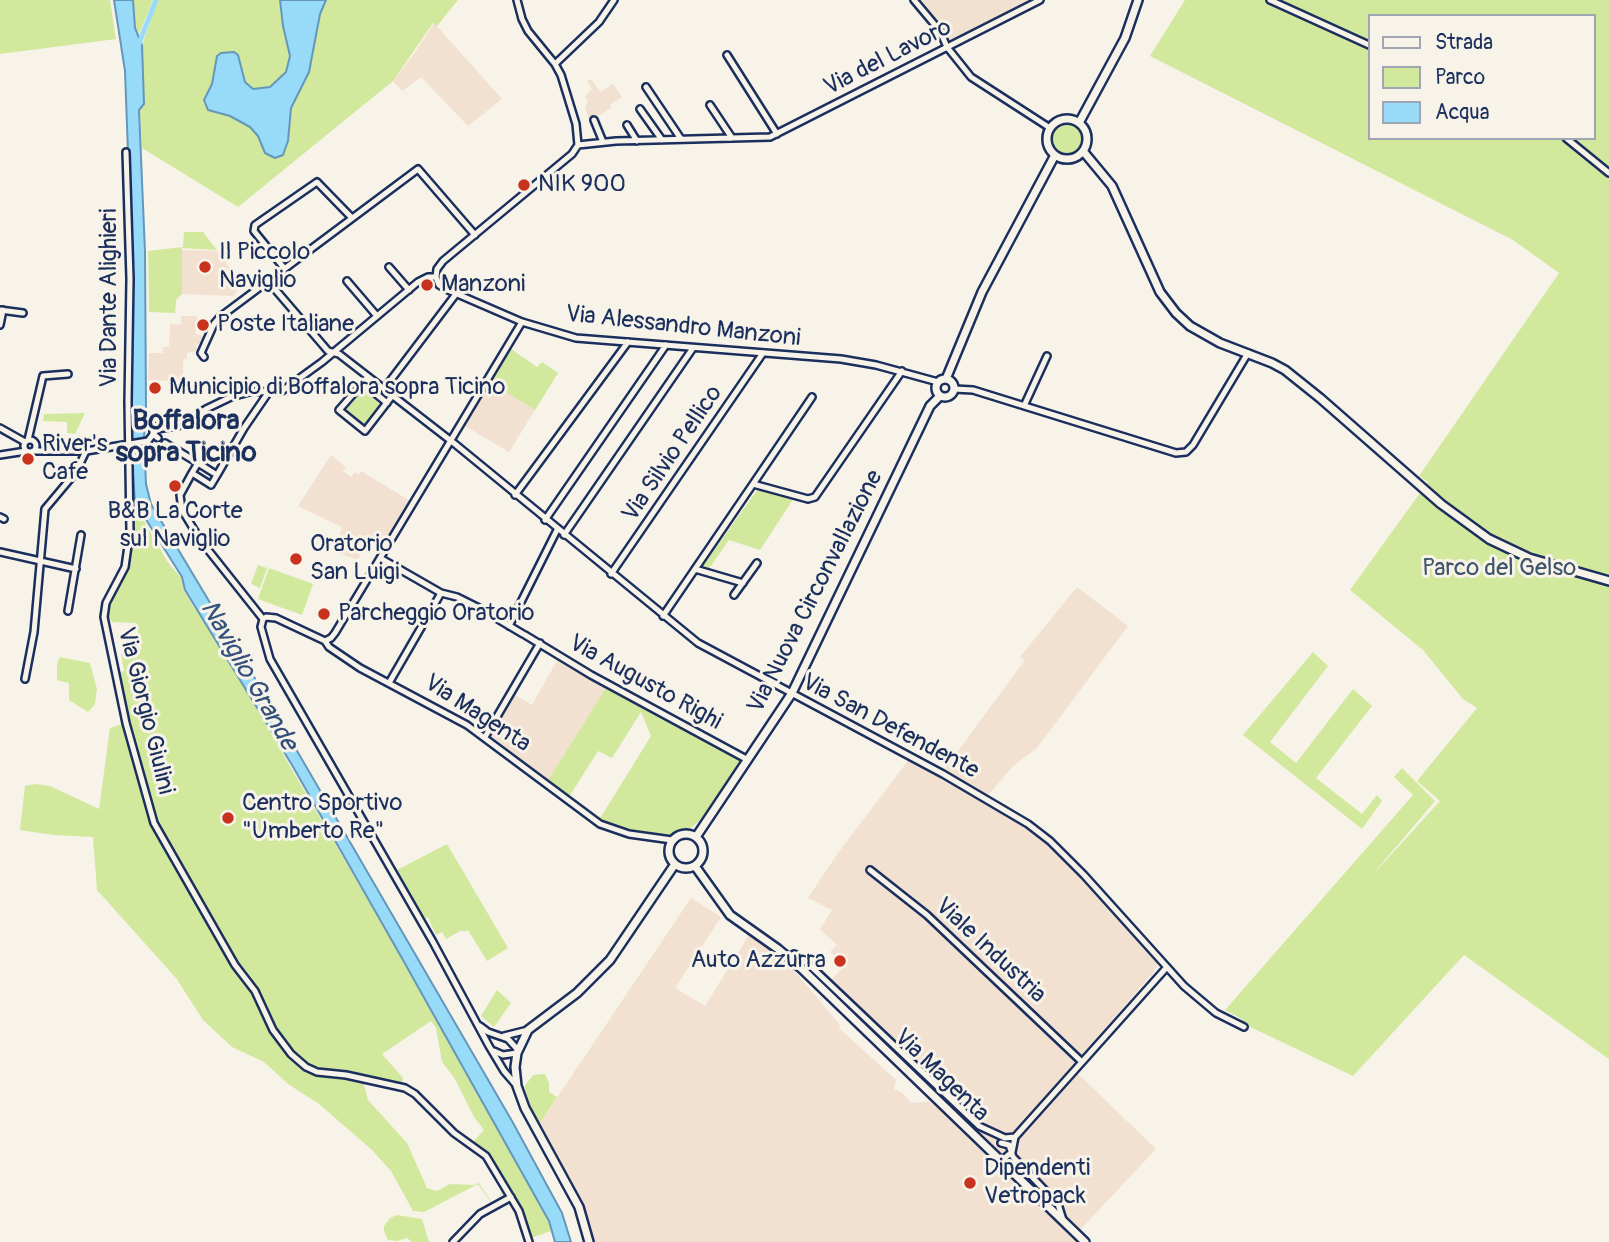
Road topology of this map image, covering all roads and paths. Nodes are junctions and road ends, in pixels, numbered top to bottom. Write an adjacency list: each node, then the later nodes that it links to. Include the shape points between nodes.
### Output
1 (517, 0): 10 (street, via 528,31)
2 (614, 0): 10 (street)
3 (914, 0): 8 (street)
4 (1040, 0): 8 (street, Via del Lavoro)
5 (1138, 0): 15 (street, via 1125,38)
6 (1270, 0): 7 (street)
7 (1368, 45)
8 (947, 47): 17 (street, via 977,82); 18 (street, Via del Lavoro)
9 (727, 55): 18 (street)
10 (555, 64): 25 (street, via 576,124)
11 (646, 87): 20 (street)
12 (710, 105): 19 (street)
13 (640, 109): 21 (street)
14 (594, 120): 24 (street)
15 (1079, 123): 17 (street, via 1060,120); 26 (street, via 1086,133)
16 (627, 125): 23 (street)
17 (1050, 128): 28 (street, via 1048,145)
18 (777, 134): 19 (street, Via del Lavoro)
19 (732, 138): 20 (street)
20 (681, 139): 21 (street)
21 (662, 140): 23 (street)
22 (1568, 140): 29 (street)
23 (638, 141): 24 (street)
24 (603, 142): 25 (street)
25 (578, 145): 31 (street, via 572,155)
26 (1083, 151): 28 (street, via 1066,159); 49 (street, via 1112,186 1171,307 1199,332)
27 (126, 152): 70 (street, Via Dante Alighieri)
28 (1055, 155): 55 (street, via 982,292)
29 (1609, 173)
30 (352, 218): 31 (street, via 418,169); 33 (street); 33 (street, via 317,182 255,225 254,231)
31 (475, 235): 34 (street, via 443,261)
32 (389, 267): 37 (street)
33 (284, 268): 35 (street)
34 (436, 277): 37 (street); 38 (street, Via Alessandro Manzoni, via 439,285)
35 (268, 281): 47 (street, Via San Defendente); 51 (street, via 214,324 201,353)
36 (347, 281): 41 (street)
37 (409, 290): 41 (street)
38 (456, 293): 42 (street, Via Alessandro Manzoni); 57 (street)
39 (1, 310): 40 (street); 43 (street)
40 (23, 313)
41 (377, 316): 47 (street)
42 (522, 322): 44 (street, Via Alessandro Manzoni, via 576,338); 69 (street)
43 (0, 325)
44 (628, 342): 45 (street, Via Alessandro Manzoni); 79 (street)
45 (666, 345): 46 (street, Via Alessandro Manzoni); 80 (street)
46 (693, 348): 48 (street, Via Alessandro Manzoni); 83 (street)
47 (333, 352): 54 (street, Via San Defendente); 59 (street, via 282,391)
48 (763, 353): 52 (street, Via Alessandro Manzoni, via 841,359); 90 (street, Via Silvio Pellico)
49 (1248, 354): 64 (street, via 1186,452 1176,453); 91 (street, via 1294,377 1441,504 1489,539 1530,558)
50 (1047, 356): 64 (street)
51 (204, 357)
52 (902, 371): 55 (street, Via Alessandro Manzoni); 78 (street, via 815,497)
53 (68, 374): 66 (street, via 43,376)
54 (368, 377): 56 (street); 57 (street, Via San Defendente)
55 (942, 380): 58 (street, via 951,381); 61 (street, via 935,389)
56 (363, 383): 63 (street); 63 (street, via 339,410 365,431)
57 (384, 389): 60 (street, Via San Defendente)
58 (954, 389): 61 (street, via 949,396); 64 (street, via 973,390)
59 (268, 393): 70 (street, via 241,394 181,425 155,432 146,441); 77 (street)
60 (392, 396): 63 (street); 69 (street, Via San Defendente)
61 (940, 396): 103 (street, Via Nuova Circonvallazione, via 930,406)
62 (812, 397): 78 (street)
63 (387, 403)
64 (1024, 406)
65 (0, 428): 67 (street)
66 (29, 433): 67 (street); 68 (street)
67 (15, 435): 68 (street)
68 (27, 441): 72 (street, via 24,447); 72 (street, via 35,443)
69 (451, 441): 79 (street, Via San Defendente); 85 (street)
70 (129, 443): 73 (street); 126 (street, Via Giorgio Giulini, via 128,559 106,603 106,626 126,723 154,823 235,965 256,991 273,1030 296,1059 317,1072 411,1091 454,1133 486,1156)
71 (165, 443): 75 (street)
72 (30, 451): 73 (street); 74 (street)
73 (86, 451): 86 (street, via 76,472 45,509)
74 (0, 455)
75 (198, 463): 76 (street); 77 (street)
76 (192, 473): 77 (street, via 211,485); 97 (street, via 180,495 182,510)
77 (217, 475)
78 (753, 484): 89 (street)
79 (515, 495): 80 (street, Via San Defendente)
80 (545, 520): 81 (street, Via San Defendente)
81 (557, 530): 83 (street, Via San Defendente); 98 (street)
82 (81, 535): 88 (street)
83 (564, 535): 90 (street, Via San Defendente)
84 (0, 552): 86 (street)
85 (380, 558): 93 (street, Via Augusto Righi); 99 (street, via 331,639)
86 (40, 561): 88 (street); 101 (street)
87 (757, 564): 92 (street)
88 (76, 569): 95 (street)
89 (695, 569): 92 (street); 96 (street)
90 (611, 574): 96 (street, Via San Defendente)
91 (1609, 581)
92 (743, 583): 94 (street)
93 (441, 593): 98 (street, Via Augusto Righi, via 481,608); 102 (street)
94 (734, 595)
95 (68, 611)
96 (663, 616): 103 (street, Via San Defendente, via 719,656)
97 (263, 619): 99 (street, Via Magenta, via 276,618); 113 (street, via 270,659)
98 (509, 626): 100 (street, Via Augusto Righi)
99 (325, 641): 102 (street, Via Magenta, via 339,655)
100 (540, 643): 104 (street); 105 (street, Via Augusto Righi)
101 (24, 679)
102 (389, 683): 104 (street, Via Magenta)
103 (792, 693): 105 (street, Via Nuova Circonvallazione); 112 (street, Via San Defendente, via 1028,824 1062,851)
104 (485, 737): 107 (street, Via Magenta, via 600,824)
105 (748, 760): 106 (street, Via Nuova Circonvallazione)
106 (696, 837): 107 (street, via 686,833); 109 (street, via 703,852)
107 (672, 840): 108 (street, via 668,850)
108 (675, 864): 109 (street); 115 (street, via 603,968)
109 (695, 866): 111 (street, Via Magenta, via 730,915)
110 (870, 870): 119 (street, Viale Industria, via 927,915)
111 (789, 957): 122 (street, Via Magenta, via 802,958 979,1126); 124 (street, Via Magenta)
112 (1167, 967): 114 (street, Via San Defendente, via 1198,999); 119 (street)
113 (478, 1024): 116 (street); 117 (street)
114 (1244, 1027)
115 (528, 1030): 116 (street); 118 (street)
116 (501, 1036): 118 (street, via 512,1042)
117 (489, 1046): 118 (street, via 503,1055); 120 (street)
118 (517, 1052): 120 (street)
119 (1082, 1062): 121 (street)
120 (517, 1086): 130 (street, via 579,1207)
121 (1015, 1137): 122 (street); 123 (street)
122 (1003, 1141): 123 (street, Via Magenta); 124 (street)
123 (1012, 1152): 125 (street); 127 (street, Via Magenta, via 1058,1204)
124 (994, 1154): 125 (street, Via Magenta)
125 (1001, 1161): 127 (street, Via Magenta)
126 (511, 1197): 128 (street, via 480,1214); 129 (street, Via Giorgio Giulini)
127 (1064, 1223): 131 (street, Via Magenta)
128 (453, 1242)
129 (529, 1242)
130 (589, 1242)
131 (1084, 1242)

